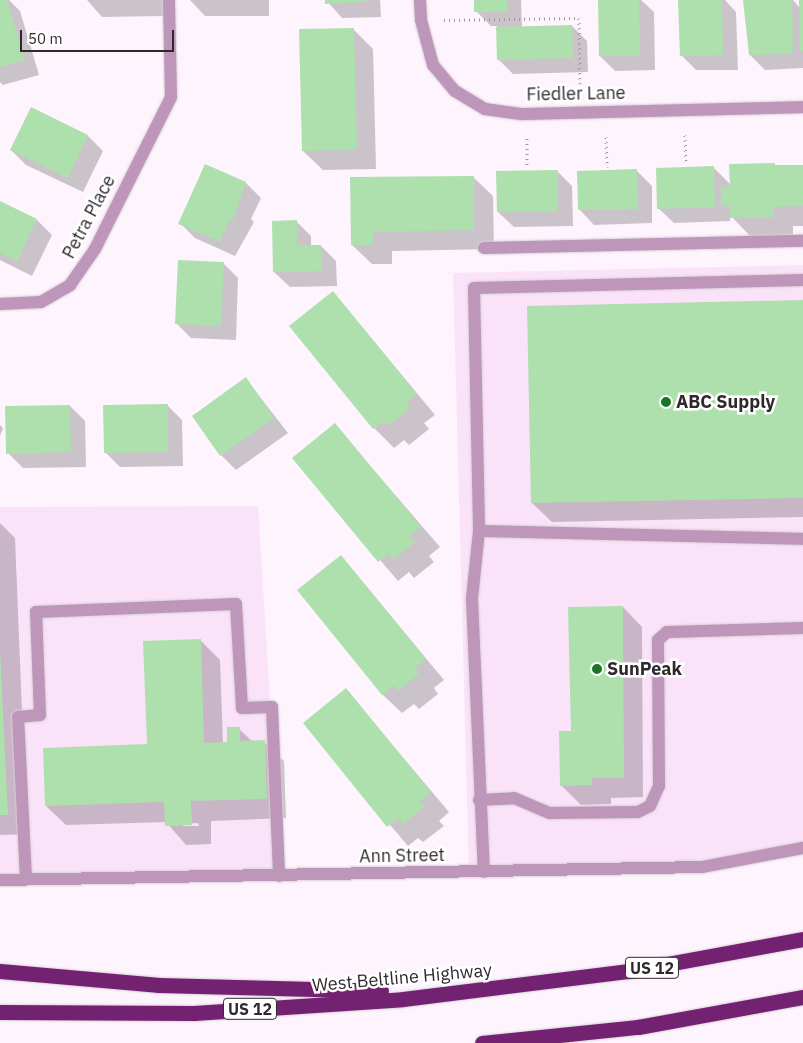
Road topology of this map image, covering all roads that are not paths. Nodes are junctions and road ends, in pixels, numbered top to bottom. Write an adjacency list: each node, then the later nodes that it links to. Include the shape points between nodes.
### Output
1 (169, 0): 7 (street, Petra Place, via 171,97 95,249 70,285 41,302)
2 (420, 0): 3 (street, Fiedler Lane, via 421,20 433,65 456,91 485,109 521,114)
3 (803, 107)
4 (803, 241): 5 (street)
5 (484, 248)
6 (803, 280): 8 (street, via 474,288)
7 (0, 304)
8 (479, 531): 9 (street); 11 (street, via 472,599)
9 (803, 539)
10 (803, 628): 11 (street, via 667,632 658,640 659,786 650,806 638,812 550,814 514,798)
11 (480, 800): 13 (street)
12 (803, 848): 13 (street, Ann Street, via 702,867)
13 (484, 872): 14 (street, Ann Street)
14 (279, 876): 15 (street, Ann Street); 15 (street, via 272,707 242,708 236,604 36,612 40,715 18,716)
15 (26, 879): 16 (street, Ann Street)
16 (0, 880)
17 (803, 938): 19 (highway, West Beltline Highway / US 12, via 719,956)
18 (0, 970): 19 (highway, via 159,986 233,989)
19 (500, 989): 21 (highway, West Beltline Highway / US 12, via 194,1013)
20 (803, 997): 22 (highway)
21 (0, 1012)
22 (638, 1027): 23 (highway); 24 (highway)
23 (482, 1043)
24 (556, 1043)

